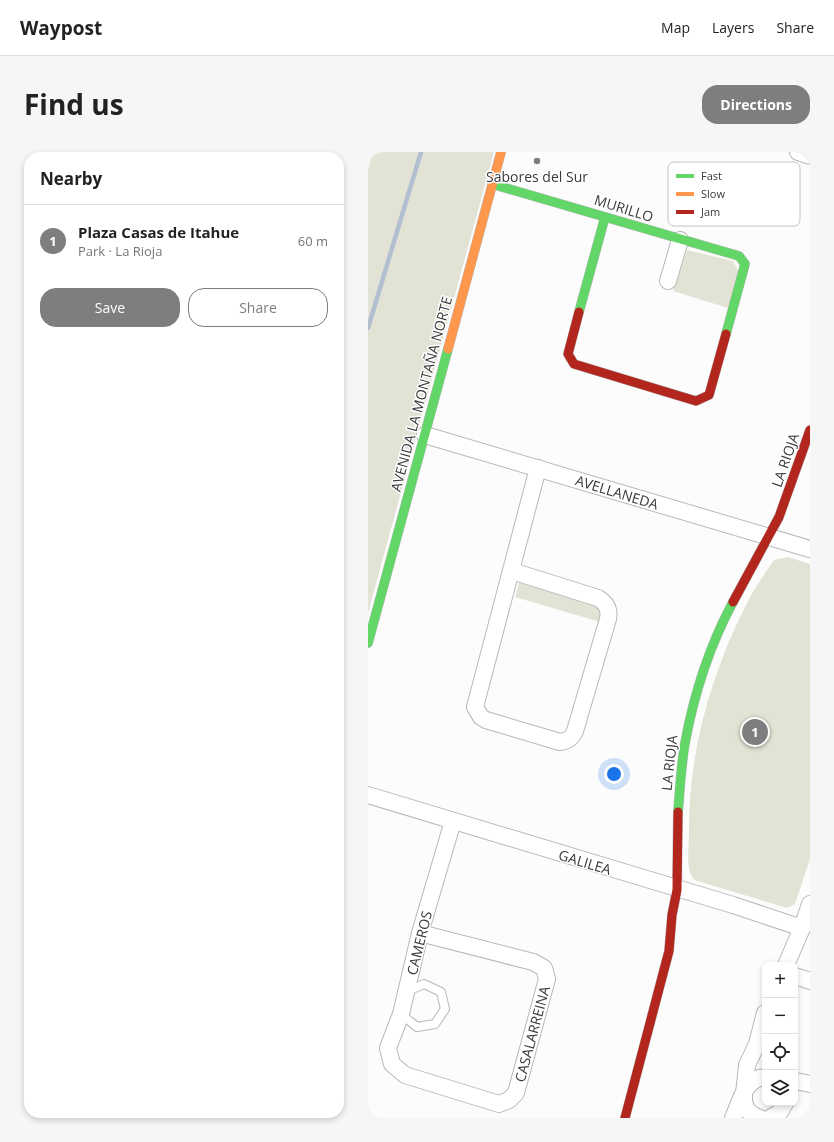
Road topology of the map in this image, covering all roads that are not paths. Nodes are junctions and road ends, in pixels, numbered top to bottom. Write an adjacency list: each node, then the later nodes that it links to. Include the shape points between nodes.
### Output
1 (501, 152): 4 (street, AVENIDA LA MONTAÑA NORTE)
2 (798, 152): 3 (street)
3 (810, 156)
4 (492, 184): 5 (street, MURILLO); 9 (street, AVENIDA LA MONTAÑA NORTE)
5 (605, 217): 6 (street, MURILLO); 6 (street, MURILLO, via 568,354 574,364 696,401 709,394 745,264 738,256)
6 (680, 240): 7 (street)
7 (668, 281)
8 (810, 430): 11 (street, LA RIOJA, via 779,517)
9 (425, 434): 10 (street, AVELLANEDA); 14 (street, AVENIDA LA MONTAÑA NORTE)
10 (538, 468): 11 (street, AVELLANEDA); 13 (street)
11 (769, 537): 12 (street, AVELLANEDA); 17 (street, LA RIOJA, via 730,608 711,651 694,700 685,744 680,789)
12 (810, 549)
13 (512, 570): 13 (street, via 475,707 486,720 560,742 565,741 575,731 608,619 608,610 598,598)
14 (368, 642)
15 (368, 795): 16 (street, GALILEA)
16 (453, 821): 17 (street, GALILEA); 20 (street, CAMEROS)
17 (677, 890): 19 (street, GALILEA); 35 (street, LA RIOJA, via 669,951)
18 (810, 904): 19 (street)
19 (802, 928): 21 (street)
20 (420, 933): 24 (street, CAMEROS); 28 (street, CASALARREINA, via 533,962 544,968 547,979 516,1093 509,1100 499,1104 405,1075)
21 (787, 962)
22 (798, 977): 23 (street)
23 (810, 981)
24 (408, 991): 25 (street, CAMEROS); 25 (lane, via 424,984 435,989 441,992 445,1009 435,1024 417,1027)
25 (401, 1014): 28 (street, CAMEROS, via 388,1048)
26 (762, 1025): 27 (street)
27 (757, 1044): 29 (street); 33 (street, via 747,1065)
28 (392, 1064)
29 (762, 1064)
30 (762, 1078): 33 (street, via 752,1081)
31 (798, 1082): 32 (street)
32 (810, 1084)
33 (744, 1094): 36 (street); 37 (street, via 747,1110)
34 (783, 1106): 38 (street, via 780,1112)
35 (625, 1118)
36 (733, 1118)
37 (760, 1118)
38 (770, 1118)

